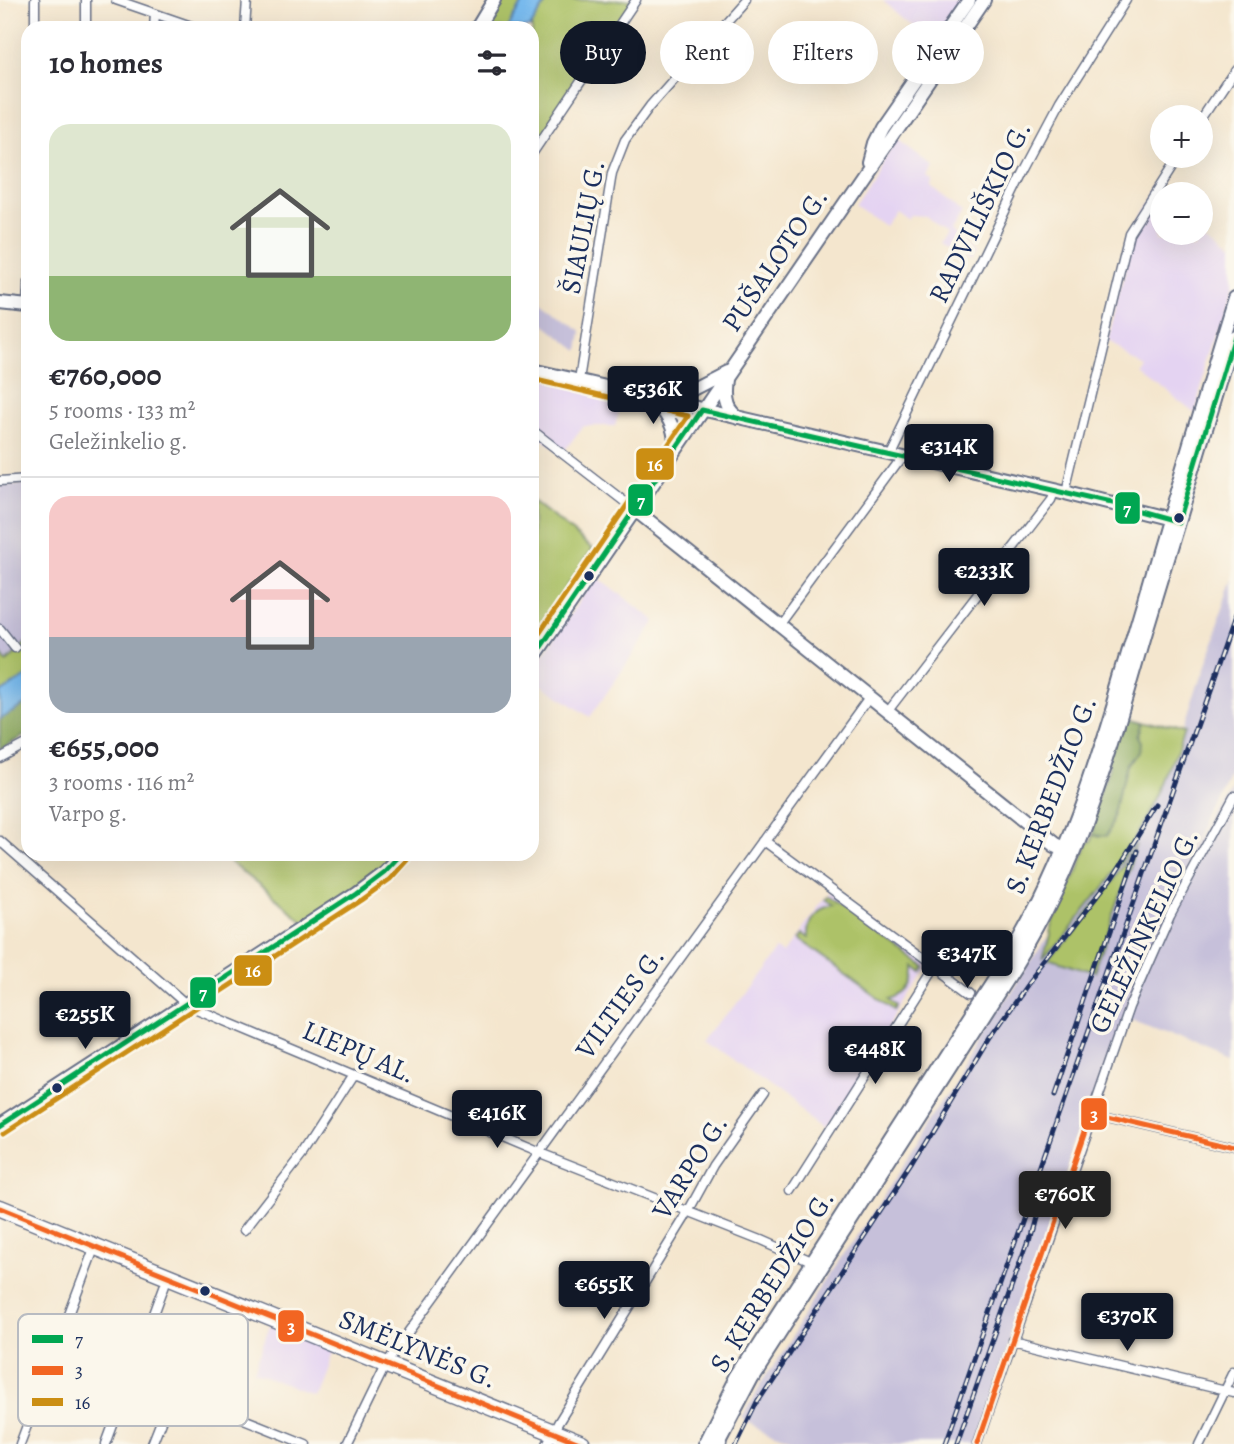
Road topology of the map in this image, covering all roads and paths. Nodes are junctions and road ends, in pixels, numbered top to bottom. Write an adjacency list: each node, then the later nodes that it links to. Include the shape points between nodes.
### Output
1 (36, 0): 12 (street)
2 (86, 0): 13 (street)
3 (116, 0): 11 (street)
4 (247, 0): 16 (street)
5 (494, 0): 17 (main road)
6 (636, 0): 20 (street)
7 (744, 0): 29 (street, ŠIAULIŲ G., via 625,140 612,173)
8 (970, 0): 22 (main road, PUŠALOTO G., via 881,127)
9 (984, 0): 22 (main road, PUŠALOTO G.)
10 (1126, 0): 35 (street, RADVILIŠKIO G., via 1024,170)
11 (155, 14): 14 (street); 15 (street)
12 (35, 21)
13 (86, 21)
14 (154, 21)
15 (176, 21)
16 (246, 21)
17 (481, 21)
18 (1234, 70): 19 (street)
19 (1211, 105)
20 (539, 144)
21 (1170, 168): 39 (street, via 1129,233)
22 (865, 173): 28 (main road, PUŠALOTO G.)
23 (1234, 298): 26 (main road, S. KERBEDŽIO G.)
24 (0, 303): 25 (main road)
25 (21, 305)
26 (1231, 333): 41 (main road, S. KERBEDŽIO G.)
27 (539, 371): 29 (main road)
28 (728, 372): 30 (main road, via 689,391); 31 (main road, PUŠALOTO G.); 32 (main road, via 725,401)
29 (579, 380): 30 (main road)
30 (657, 398): 31 (main road); 34 (main road, via 672,425)
31 (702, 410): 32 (main road); 34 (main road, PUŠALOTO G.)
32 (740, 419): 35 (main road)
33 (539, 435): 40 (street)
34 (673, 452): 40 (main road, PUŠALOTO G.)
35 (888, 452): 36 (main road)
36 (903, 455): 39 (main road); 42 (street)
37 (21, 480): 38 (street)
38 (0, 481)
39 (1060, 492): 41 (main road); 47 (street)
40 (634, 509): 42 (main road); 45 (main road, PUŠALOTO G.)
41 (1172, 520): 53 (main road, S. KERBEDŽIO G., via 1102,776)
42 (777, 626): 46 (main road)
43 (0, 629): 44 (street)
44 (15, 648)
45 (539, 650)
46 (869, 698): 47 (main road); 52 (street, VILTIES G.)
47 (887, 712): 53 (main road, via 1054,845)
48 (21, 747): 49 (street)
49 (0, 758)
50 (1234, 796): 62 (street, GELEŽINKELIO G., via 1143,971)
51 (0, 841): 54 (street, LIEPŲ AL.)
52 (765, 841): 57 (street); 65 (street, VILTIES G.)
53 (1068, 851): 71 (main road, S. KERBEDŽIO G., via 1027,948)
54 (21, 859)
55 (23, 861): 59 (street, LIEPŲ AL.)
56 (394, 861): 59 (main road, via 356,893)
57 (935, 966): 58 (street); 66 (street)
58 (971, 993)
59 (187, 1005): 60 (street, LIEPŲ AL.); 63 (main road)
60 (354, 1075): 65 (street, LIEPŲ AL.); 69 (street, via 303,1154)
61 (763, 1095): 68 (street, VARPO G., via 713,1166)
62 (1090, 1113): 64 (street); 75 (street, GELEŽINKELIO G.)
63 (0, 1125)
64 (1234, 1147)
65 (540, 1153): 68 (street, LIEPŲ AL.); 76 (street, VILTIES G.)
66 (792, 1191)
67 (0, 1208): 70 (highway, SMĖLYNĖS G.)
68 (689, 1212): 71 (street, LIEPŲ AL.); 83 (street, VARPO G.)
69 (244, 1230)
70 (95, 1246): 72 (highway, SMĖLYNĖS G.); 73 (street)
71 (816, 1265): 85 (main road, S. KERBEDŽIO G.)
72 (168, 1276): 74 (street); 76 (highway, SMĖLYNĖS G.)
73 (69, 1314)
74 (154, 1314)
75 (1012, 1340): 78 (street); 92 (street, GELEŽINKELIO G.)
76 (386, 1364): 83 (highway, SMĖLYNĖS G.); 90 (street, VILTIES G.)
77 (1234, 1372): 78 (street)
78 (1230, 1392): 93 (street)
79 (248, 1422): 84 (street)
80 (27, 1426): 86 (street)
81 (112, 1426): 87 (street)
82 (159, 1426): 88 (street)
83 (550, 1438): 91 (highway, SMĖLYNĖS G.)
84 (295, 1442): 89 (street)
85 (714, 1443)
86 (20, 1444)
87 (106, 1444)
88 (152, 1444)
89 (306, 1444)
90 (347, 1444)
91 (582, 1444)
92 (977, 1444)
93 (1199, 1444)

